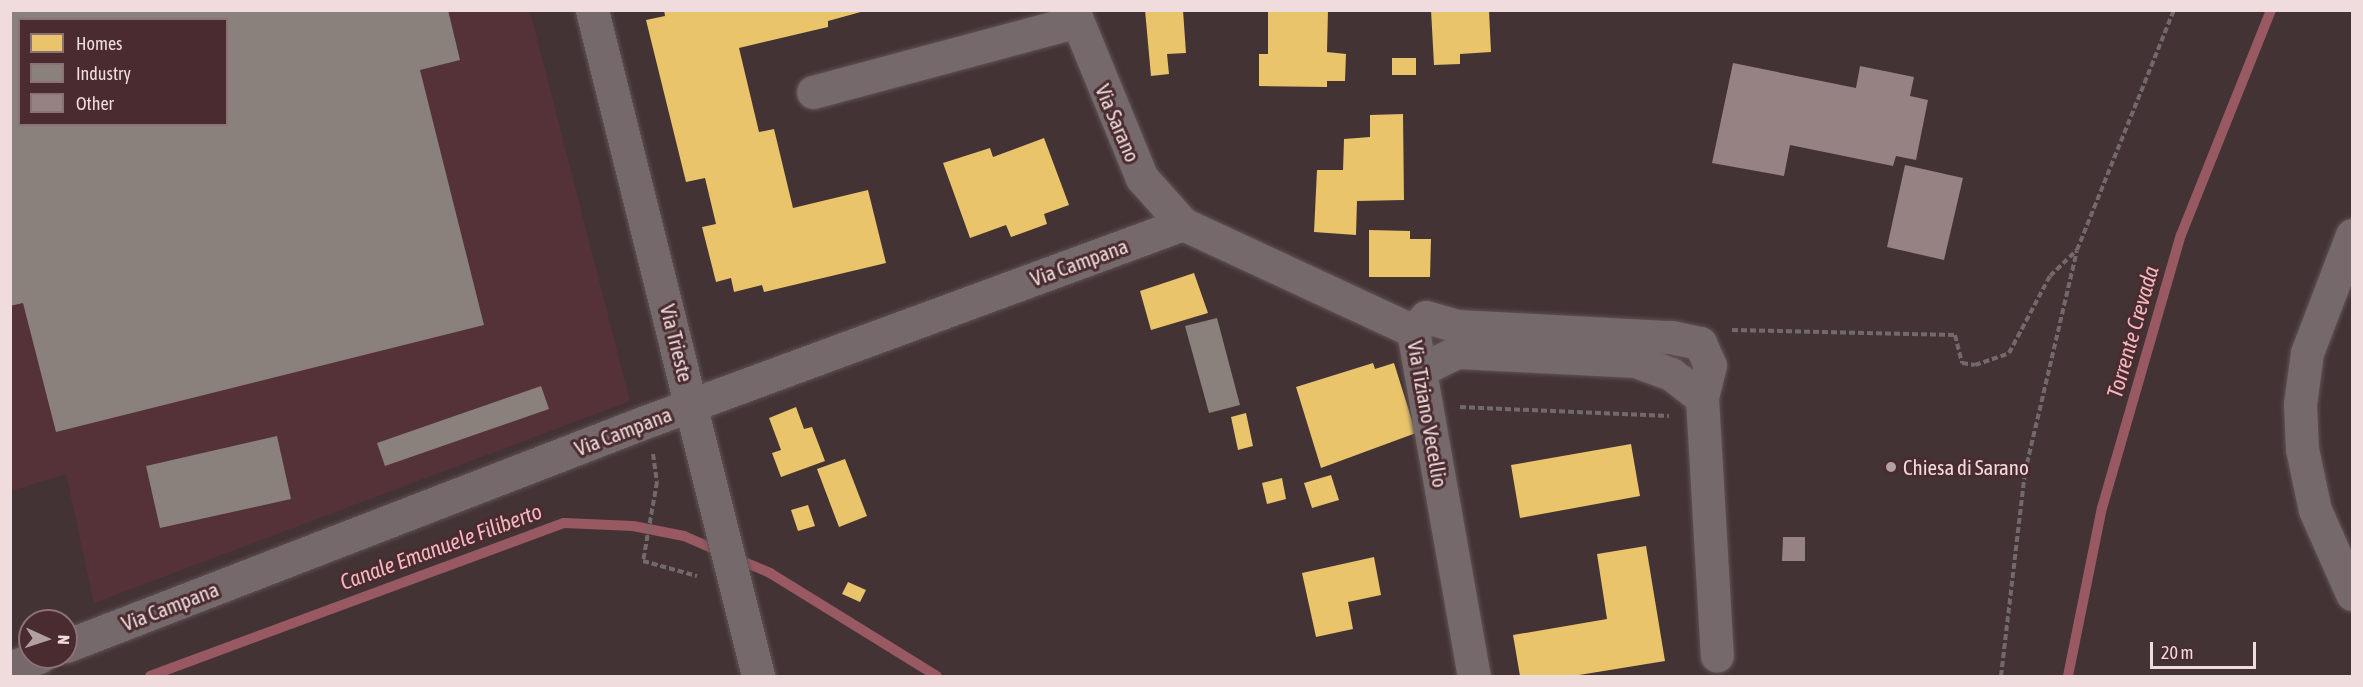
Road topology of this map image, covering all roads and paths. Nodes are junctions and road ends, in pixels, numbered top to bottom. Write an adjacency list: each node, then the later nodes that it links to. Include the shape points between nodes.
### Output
1 (592, 10): 11 (street, Via Trieste)
2 (2174, 10): 7 (path)
3 (1074, 16): 4 (street); 5 (street, Via Sarano, via 1142,177)
4 (813, 92)
5 (1183, 224): 8 (street, Via Tiziano Vecellio); 11 (street, Via Campana)
6 (2352, 235): 16 (street, via 2307,352 2301,404 2302,449 2315,510)
7 (2077, 250): 9 (path, via 2050,276 2026,313 2010,353 1997,361 1962,363 1955,335 1739,329 1707,334); 21 (path, via 2025,472)
8 (1413, 331): 9 (street, via 1426,317 1458,326); 10 (street, Via Tiziano Vecellio)
9 (1700, 343): 13 (street, via 1710,365)
10 (1420, 370): 12 (street, Via Tiziano Vecellio); 13 (street, via 1457,352 1636,362 1671,375)
11 (693, 405): 15 (street, Via Trieste, via 721,526); 17 (street, Via Campana)
12 (1426, 406): 13 (path); 20 (street, Via Tiziano Vecellio)
13 (1703, 408): 18 (street)
14 (651, 446): 15 (path, via 655,501 641,554 643,561)
15 (719, 576): 19 (street, Via Trieste)
16 (2352, 594)
17 (78, 641)
18 (1717, 656)
19 (758, 676)
20 (1474, 676)
21 (2001, 676)

